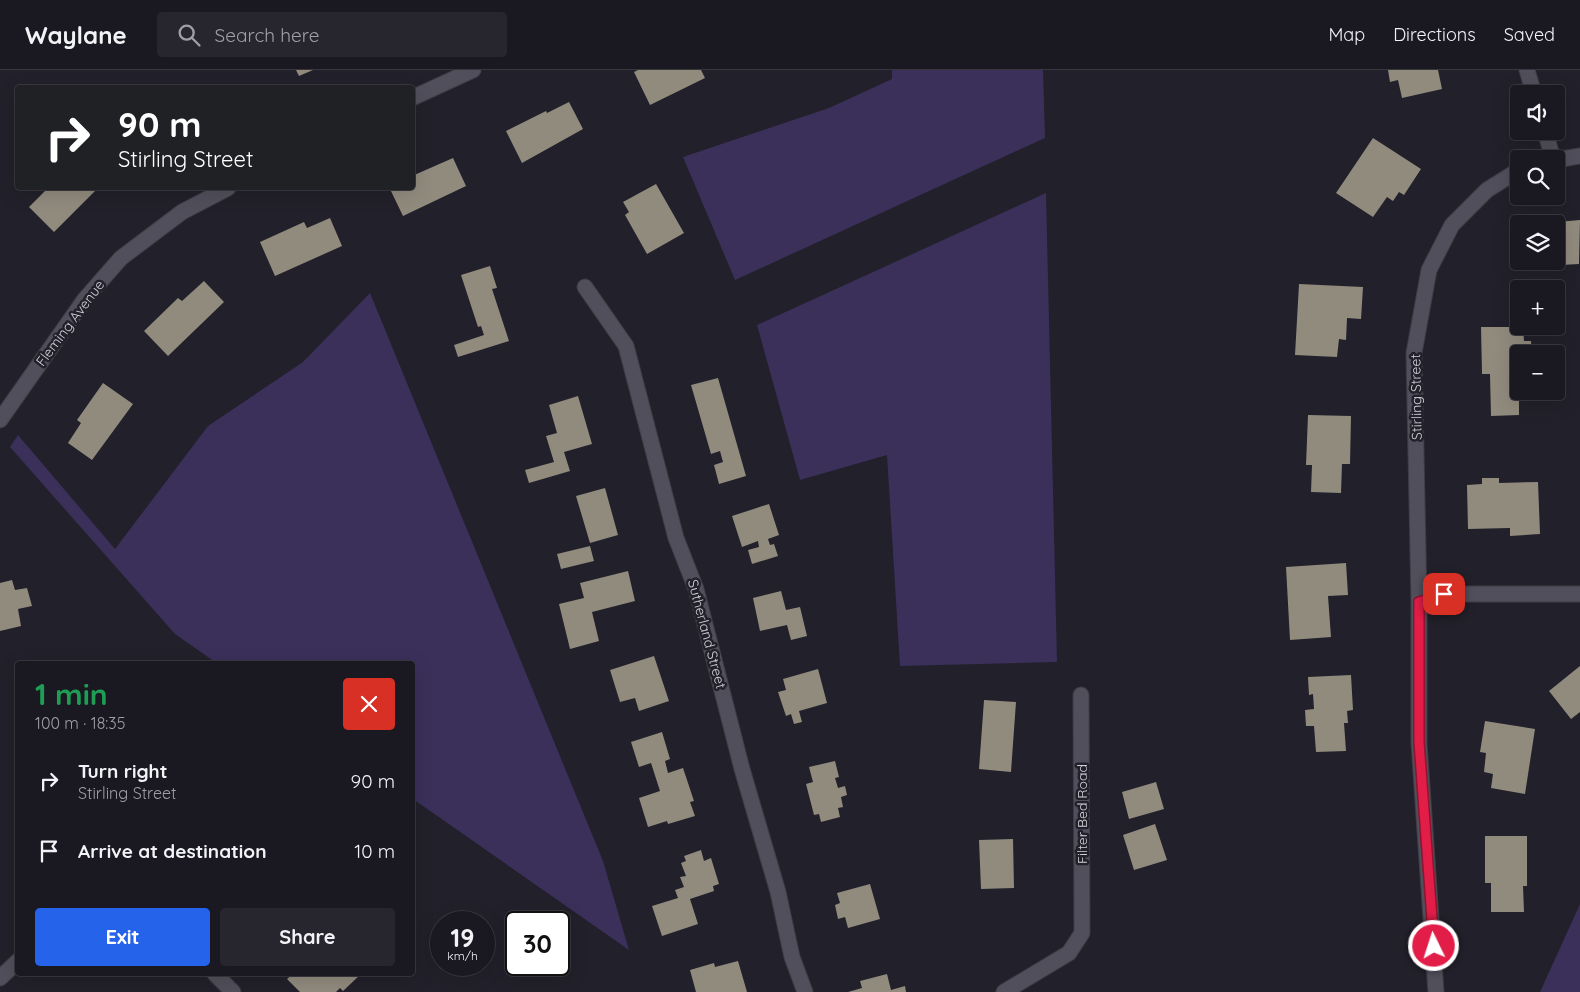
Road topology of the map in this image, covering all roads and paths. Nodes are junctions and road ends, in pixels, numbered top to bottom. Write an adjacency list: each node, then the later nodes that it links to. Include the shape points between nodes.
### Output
1 (473, 70): 4 (street)
2 (1527, 70): 3 (street)
3 (1531, 85)
4 (415, 97)
5 (1580, 156): 6 (street)
6 (1565, 158)
7 (1510, 176): 12 (street, Stirling Street, via 1487,190 1452,225 1429,270 1414,353)
8 (224, 190): 10 (street, Fleming Avenue, via 182,212 121,258 84,299)
9 (585, 287): 18 (street, Sutherland Street, via 626,346 676,538 696,589 742,769 778,892 792,956)
10 (0, 420)
11 (1580, 594): 12 (street, via 1444,594)
12 (1419, 602): 20 (street, Stirling Street, via 1419,742)
13 (1081, 694): 19 (street, Filter Bed Road, via 1082,933 1069,953)
14 (15, 965): 16 (street)
15 (217, 976): 17 (street)
16 (0, 978)
17 (233, 992)
18 (805, 992)
19 (1004, 992)
20 (1436, 992)

